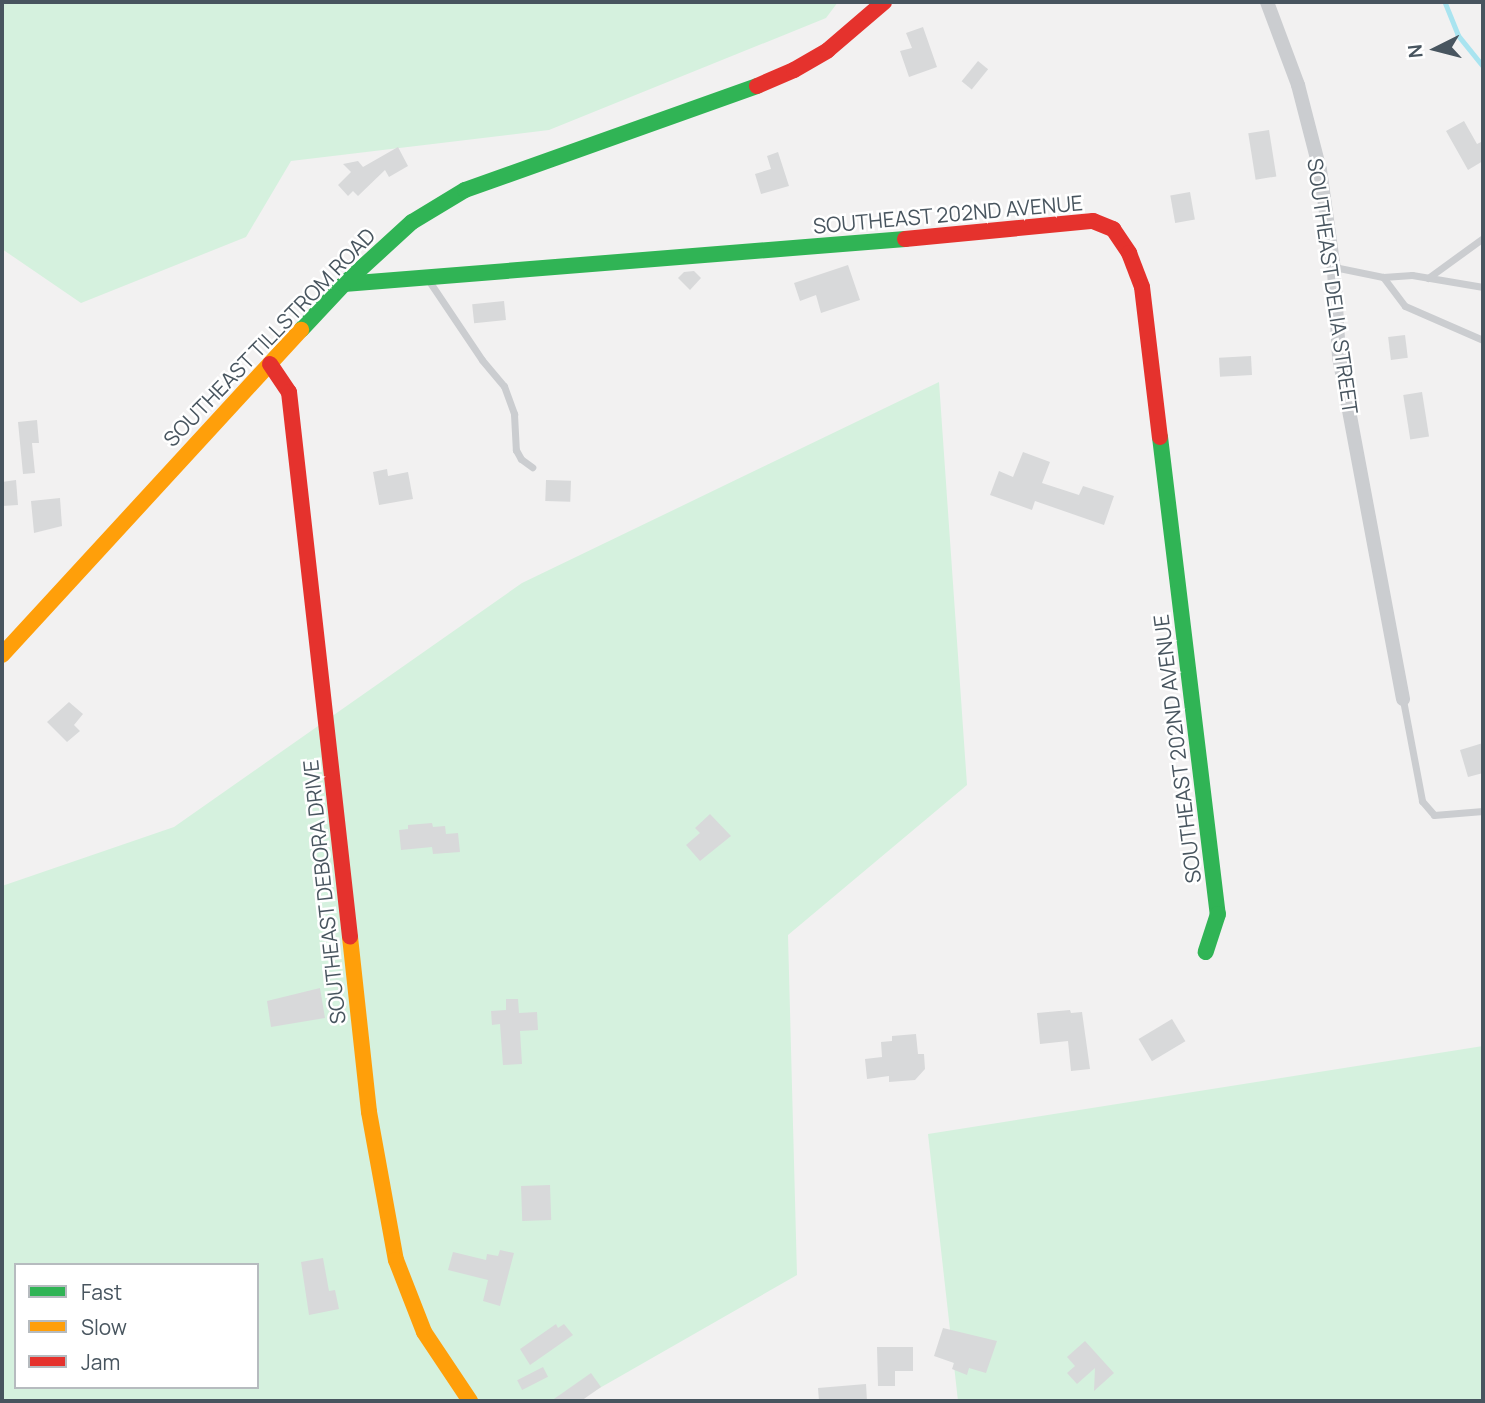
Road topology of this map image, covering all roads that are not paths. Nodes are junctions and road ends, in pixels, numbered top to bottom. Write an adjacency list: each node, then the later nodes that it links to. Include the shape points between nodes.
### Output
1 (884, 2): 8 (street, SOUTHEAST TILLSTROM ROAD, via 838,42 794,70 466,190 412,222)
2 (1267, 2): 4 (street, SOUTHEAST DELIA STREET, via 1311,134)
3 (1483, 238): 7 (lane)
4 (1334, 267): 5 (lane); 14 (street, SOUTHEAST DELIA STREET, via 1339,357)
5 (1382, 277): 7 (lane); 10 (lane, via 1405,306)
6 (426, 278): 8 (street, SOUTHEAST 202ND AVENUE); 12 (lane, via 505,386 514,414 516,450); 16 (street, SOUTHEAST 202ND AVENUE, via 1093,221 1113,229 1129,253 1142,287 1218,914)
7 (1428, 278): 9 (lane)
8 (344, 284): 11 (street, SOUTHEAST TILLSTROM ROAD)
9 (1483, 287)
10 (1483, 340)
11 (270, 364): 13 (street, SOUTHEAST TILLSTROM ROAD); 17 (street, SOUTHEAST DEBORA DRIVE, via 289,392 369,1112 387,1224 424,1332)
12 (532, 467)
13 (2, 655)
14 (1403, 699): 15 (lane, via 1422,801 1434,815)
15 (1483, 811)
16 (1206, 952)
17 (470, 1401)

